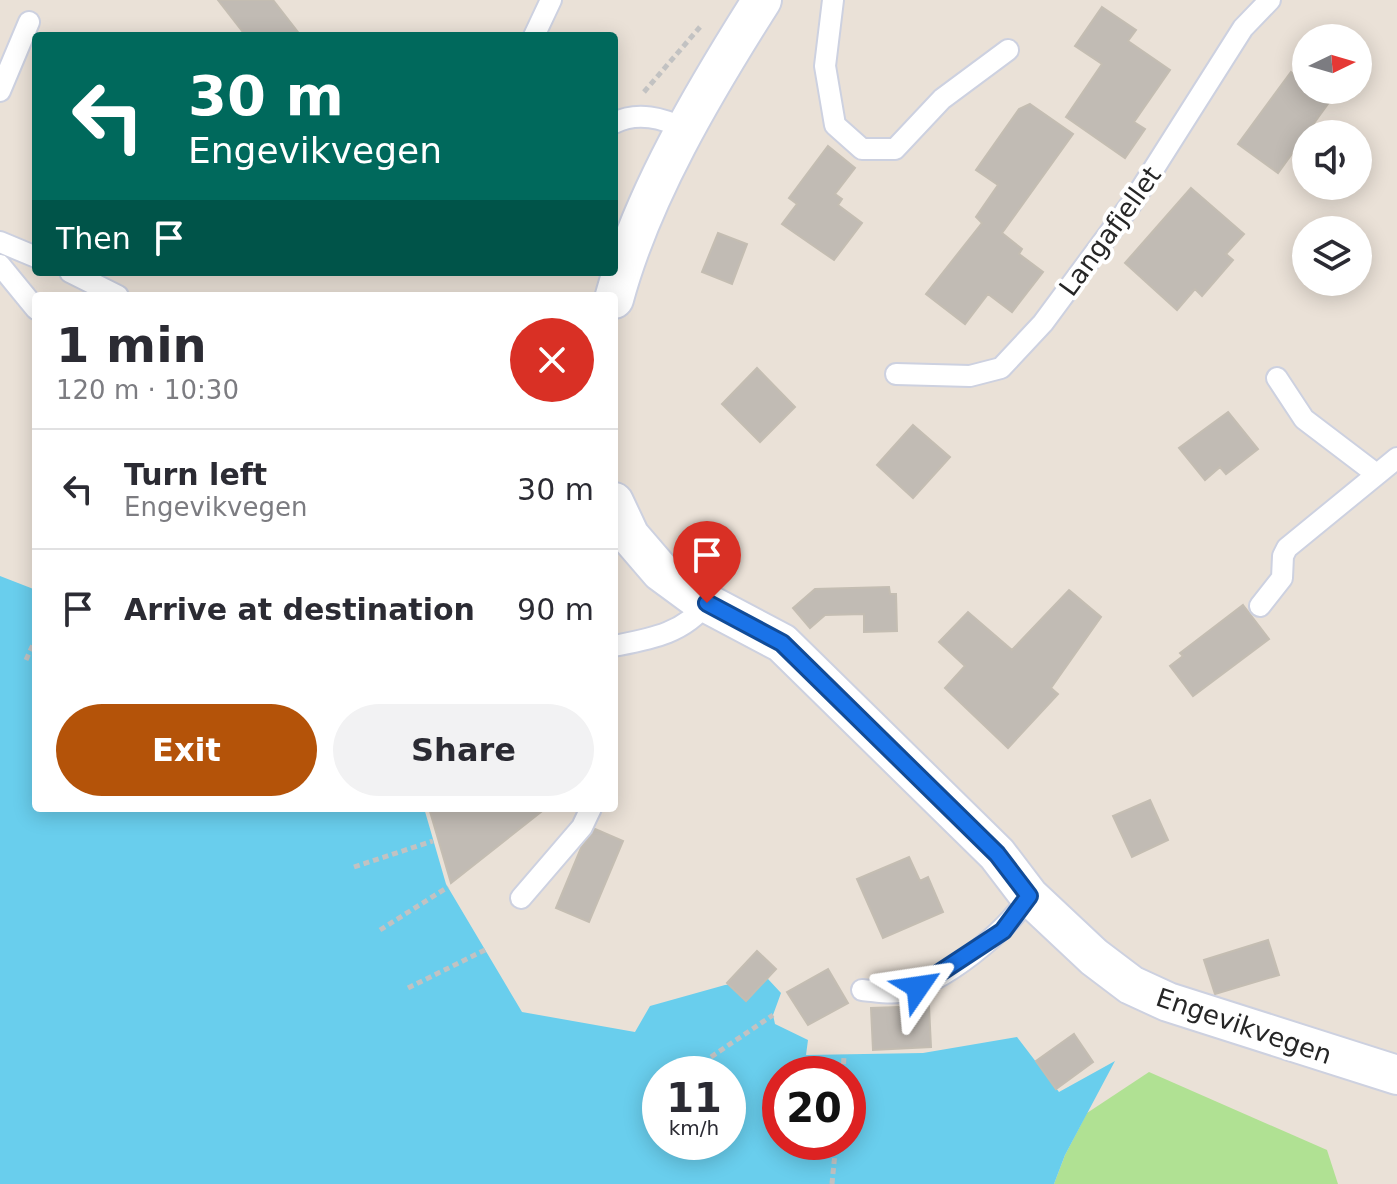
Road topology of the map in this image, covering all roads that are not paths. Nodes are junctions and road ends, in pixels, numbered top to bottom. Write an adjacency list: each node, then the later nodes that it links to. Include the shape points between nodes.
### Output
1 (551, 0): 6 (lane)
2 (762, 0): 10 (street)
3 (833, 0): 7 (lane, via 825,66 835,125 862,149 895,149 942,99)
4 (1270, 0): 18 (lane, Langafjellet, via 1243,28 1134,200 1043,323 1001,368 970,376)
5 (29, 22): 8 (lane)
6 (536, 32)
7 (1008, 50)
8 (0, 91)
9 (621, 120): 10 (lane, via 662,118)
10 (686, 129): 16 (street)
11 (0, 242): 12 (lane)
12 (32, 255)
13 (0, 265): 17 (lane)
14 (83, 276): 15 (lane)
15 (113, 285)
16 (616, 292)
17 (32, 304)
18 (896, 374)
19 (1277, 378): 21 (lane, via 1304,419)
20 (1397, 458): 21 (lane)
21 (1375, 473): 24 (lane, via 1287,548 1282,578)
22 (618, 519): 23 (street, Engevikvegen, via 661,572)
23 (707, 603): 25 (lane, via 671,633); 27 (street, Engevikvegen, via 782,643 997,854)
24 (1260, 606)
25 (618, 645)
26 (589, 812): 28 (lane)
27 (1029, 896): 29 (lane, via 1003,931 918,987); 30 (street, Engevikvegen, via 1131,985 1168,1002)
28 (521, 898)
29 (862, 990)
30 (1397, 1075)

